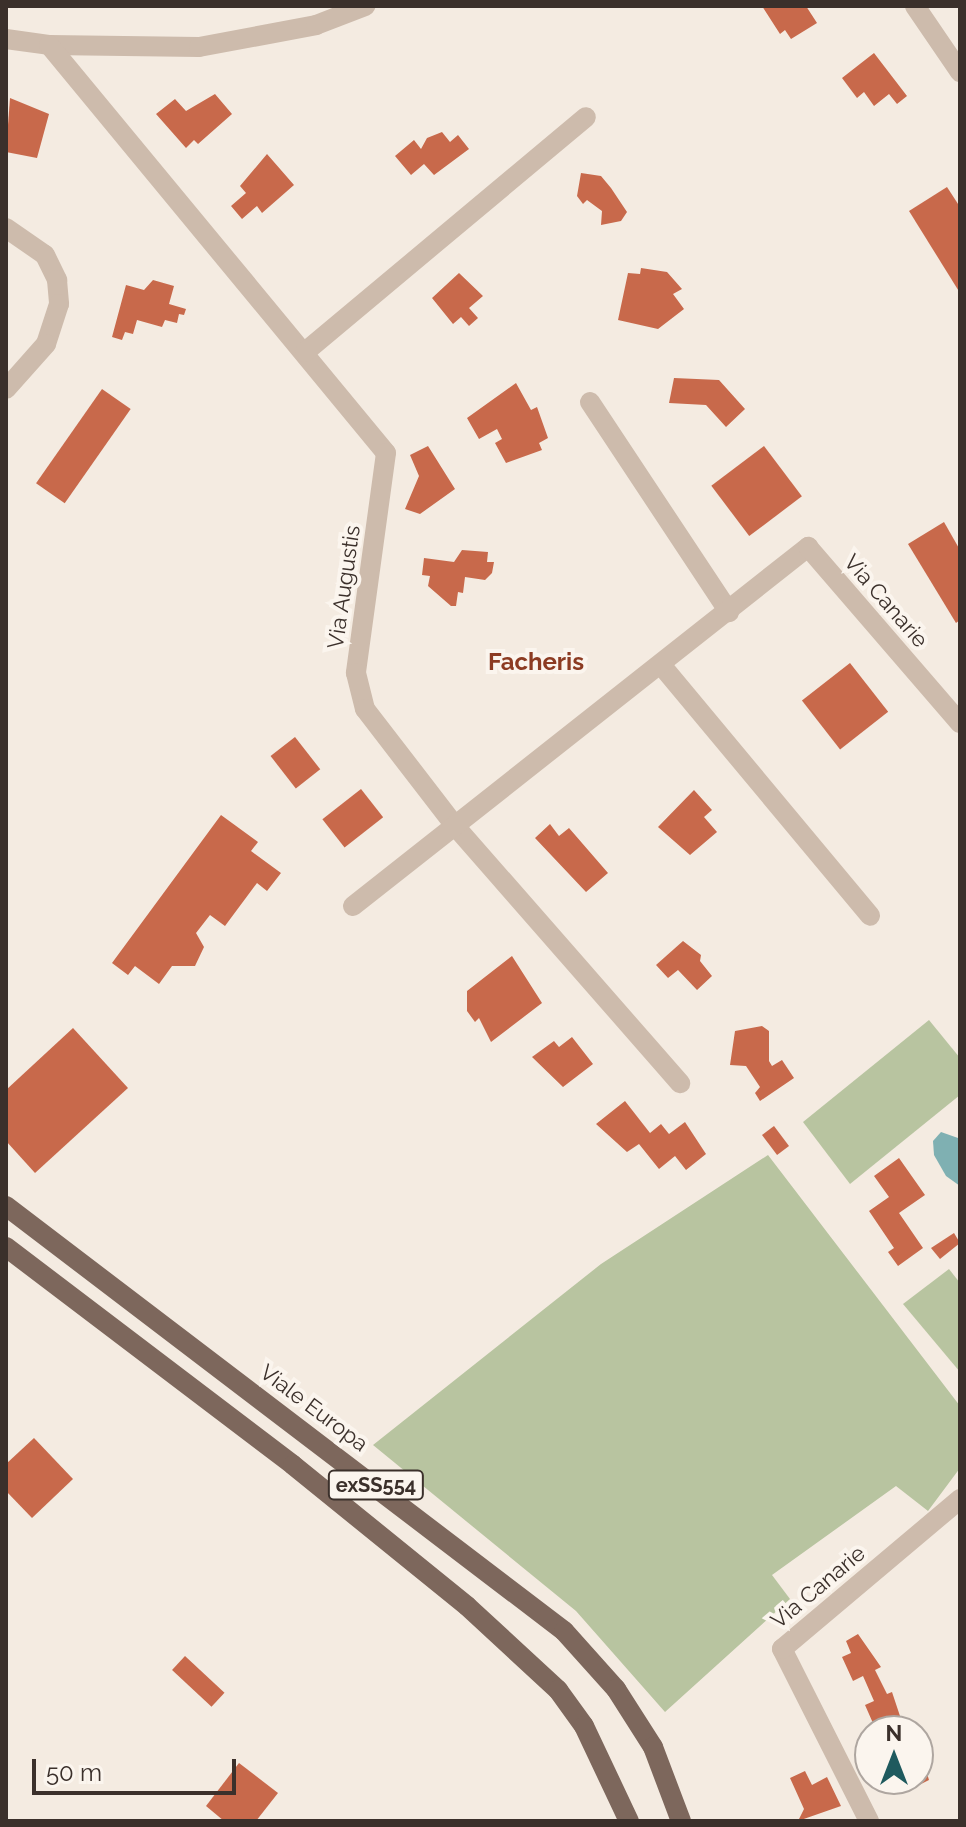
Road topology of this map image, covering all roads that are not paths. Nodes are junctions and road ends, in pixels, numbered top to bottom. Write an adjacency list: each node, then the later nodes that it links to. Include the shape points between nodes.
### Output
1 (365, 6): 4 (street, via 316,25 199,47)
2 (915, 6): 5 (street)
3 (6, 39): 4 (street)
4 (49, 45): 8 (street, Via Augustis)
5 (960, 72)
6 (586, 117): 8 (street)
7 (6, 228): 9 (street, via 45,255 57,280 59,304 46,344)
8 (305, 352): 14 (street, Via Augustis, via 386,453 356,673 365,709)
9 (6, 389)
10 (590, 402): 11 (street)
11 (729, 612): 12 (street); 13 (street, Via Canarie, via 808,547)
12 (662, 666): 14 (street); 16 (street)
13 (960, 723)
14 (455, 826): 15 (street); 17 (street, Via Augustis)
15 (353, 906)
16 (870, 916)
17 (680, 1083)
18 (6, 1206): 22 (main road, Viale Europa / exSS554, via 564,1631 616,1689 653,1747)
19 (6, 1247): 21 (main road, exSS554, via 293,1465 467,1606 558,1690 596,1748)
20 (960, 1499): 23 (street, Via Canarie, via 782,1649)
21 (629, 1821)
22 (681, 1821)
23 (869, 1821)

